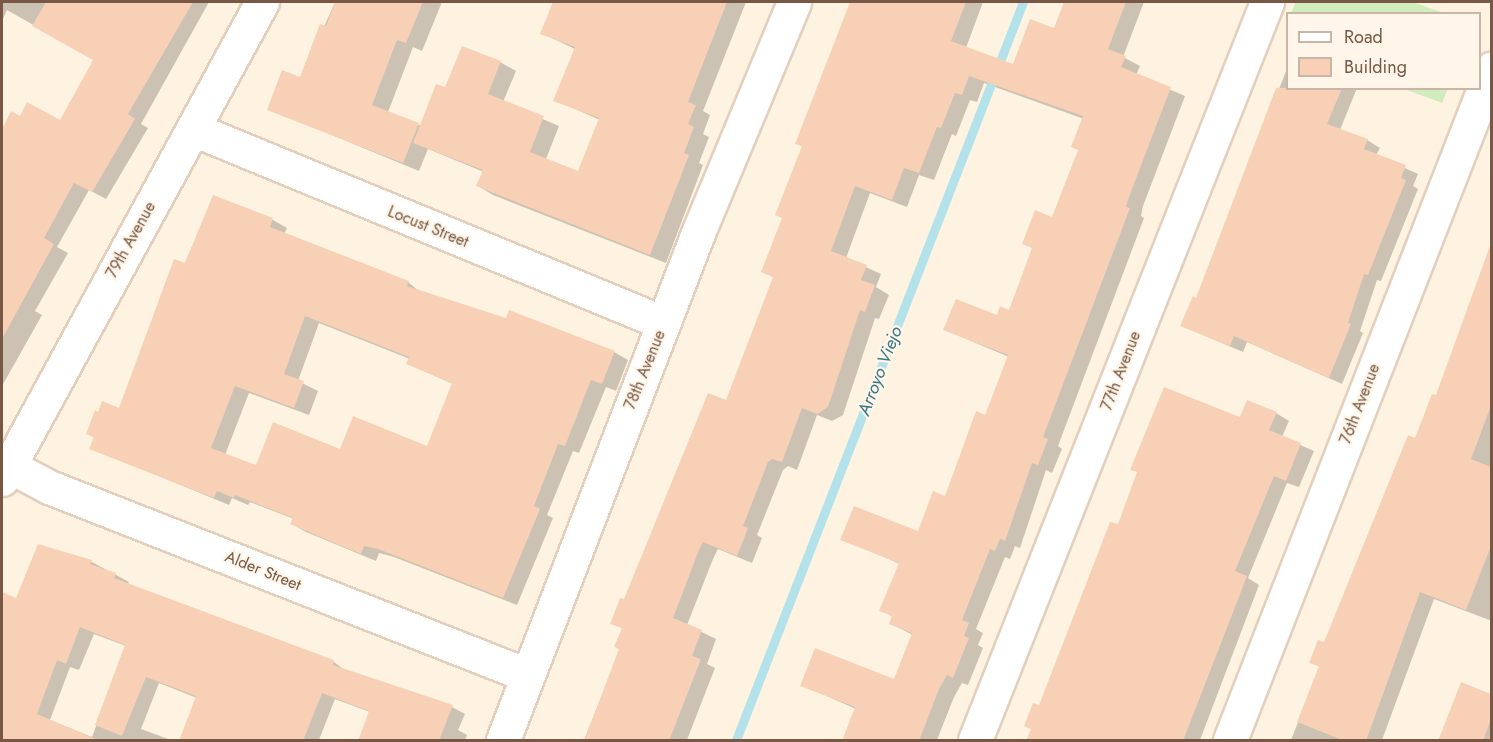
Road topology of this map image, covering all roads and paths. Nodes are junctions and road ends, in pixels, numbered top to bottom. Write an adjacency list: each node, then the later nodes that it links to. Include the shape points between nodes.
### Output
1 (262, 2): 5 (street, 79th Avenue)
2 (794, 2): 6 (street, 78th Avenue)
3 (1267, 2): 10 (street, 77th Avenue)
4 (1491, 68): 11 (street, 76th Avenue)
5 (193, 129): 6 (street, Locust Street); 7 (street, 79th Avenue)
6 (664, 323): 8 (street, 78th Avenue)
7 (4, 469): 8 (street, Alder Street)
8 (527, 675): 9 (street, 78th Avenue)
9 (503, 741)
10 (975, 741)
11 (1230, 741)

